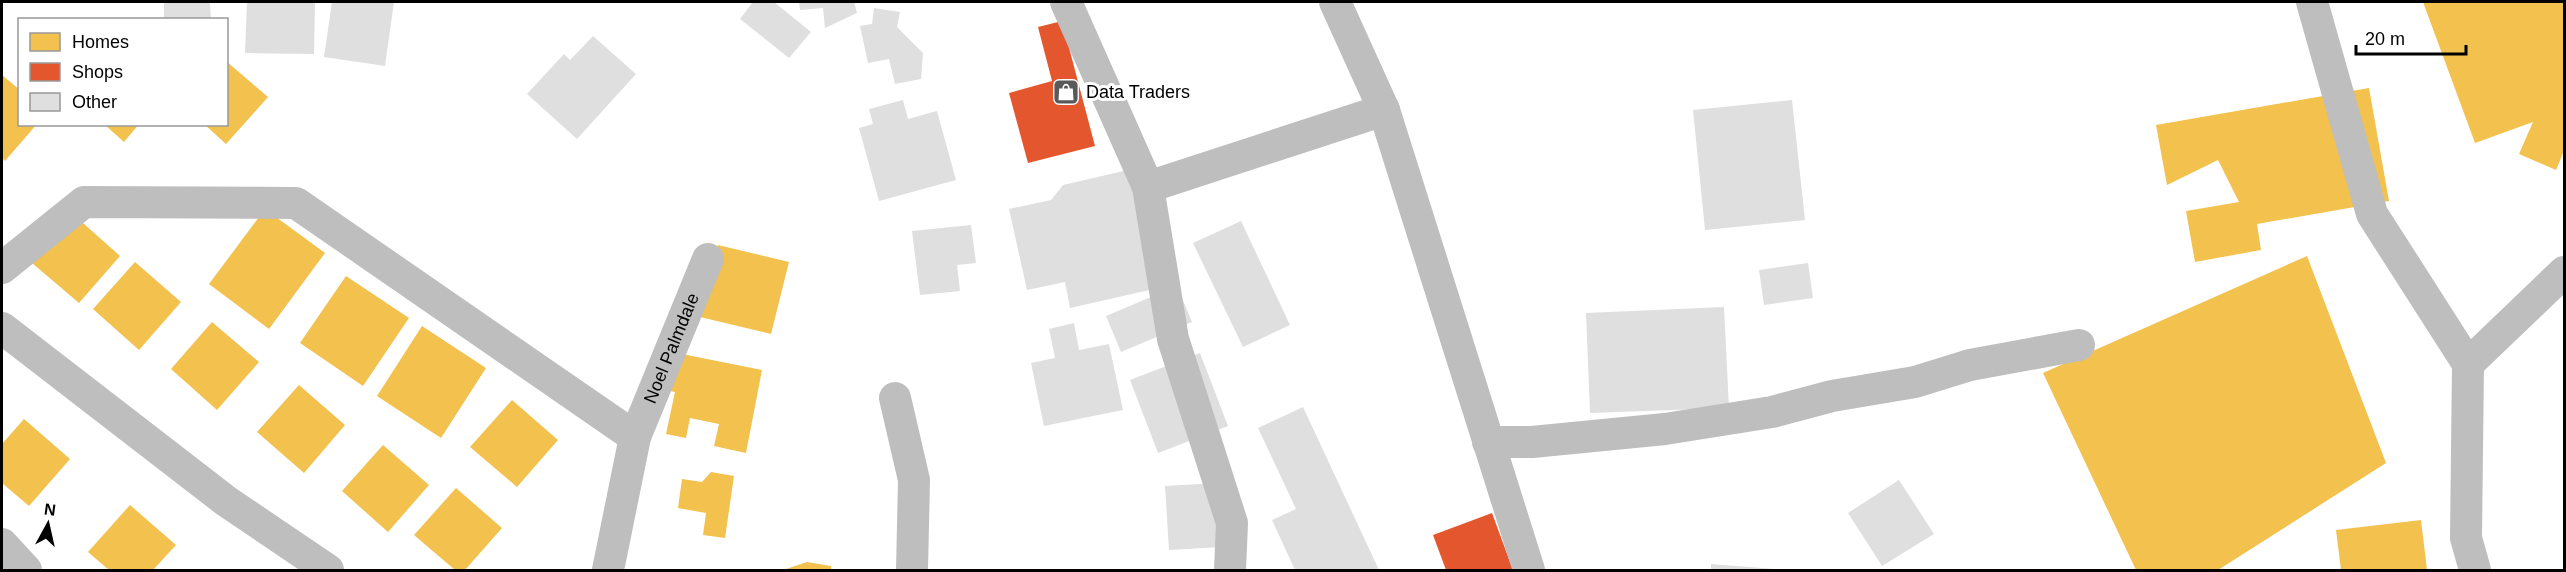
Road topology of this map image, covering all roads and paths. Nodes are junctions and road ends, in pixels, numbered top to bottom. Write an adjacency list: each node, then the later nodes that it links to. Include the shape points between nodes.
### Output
1 (1066, 2): 5 (street)
2 (1335, 2): 4 (street)
3 (2312, 2): 11 (street, via 2372,214)
4 (1384, 110): 5 (street); 14 (street)
5 (1149, 187): 20 (street, via 1173,339 1232,523)
6 (708, 259): 13 (street, Noel Palmdale)
7 (2, 268): 13 (street, via 84,202 297,203)
8 (2565, 273): 11 (street)
9 (2, 328): 17 (street, via 226,501)
10 (2079, 345): 14 (street, via 1772,412 1665,429 1532,442)
11 (2468, 364): 22 (street, via 2466,538)
12 (895, 398): 19 (street, via 914,480)
13 (635, 437): 18 (street, Noel Palmdale)
14 (1488, 442): 21 (street)
15 (2, 544): 16 (street)
16 (26, 570)
17 (328, 570)
18 (608, 570)
19 (912, 570)
20 (1230, 570)
21 (1529, 570)
22 (2475, 570)

